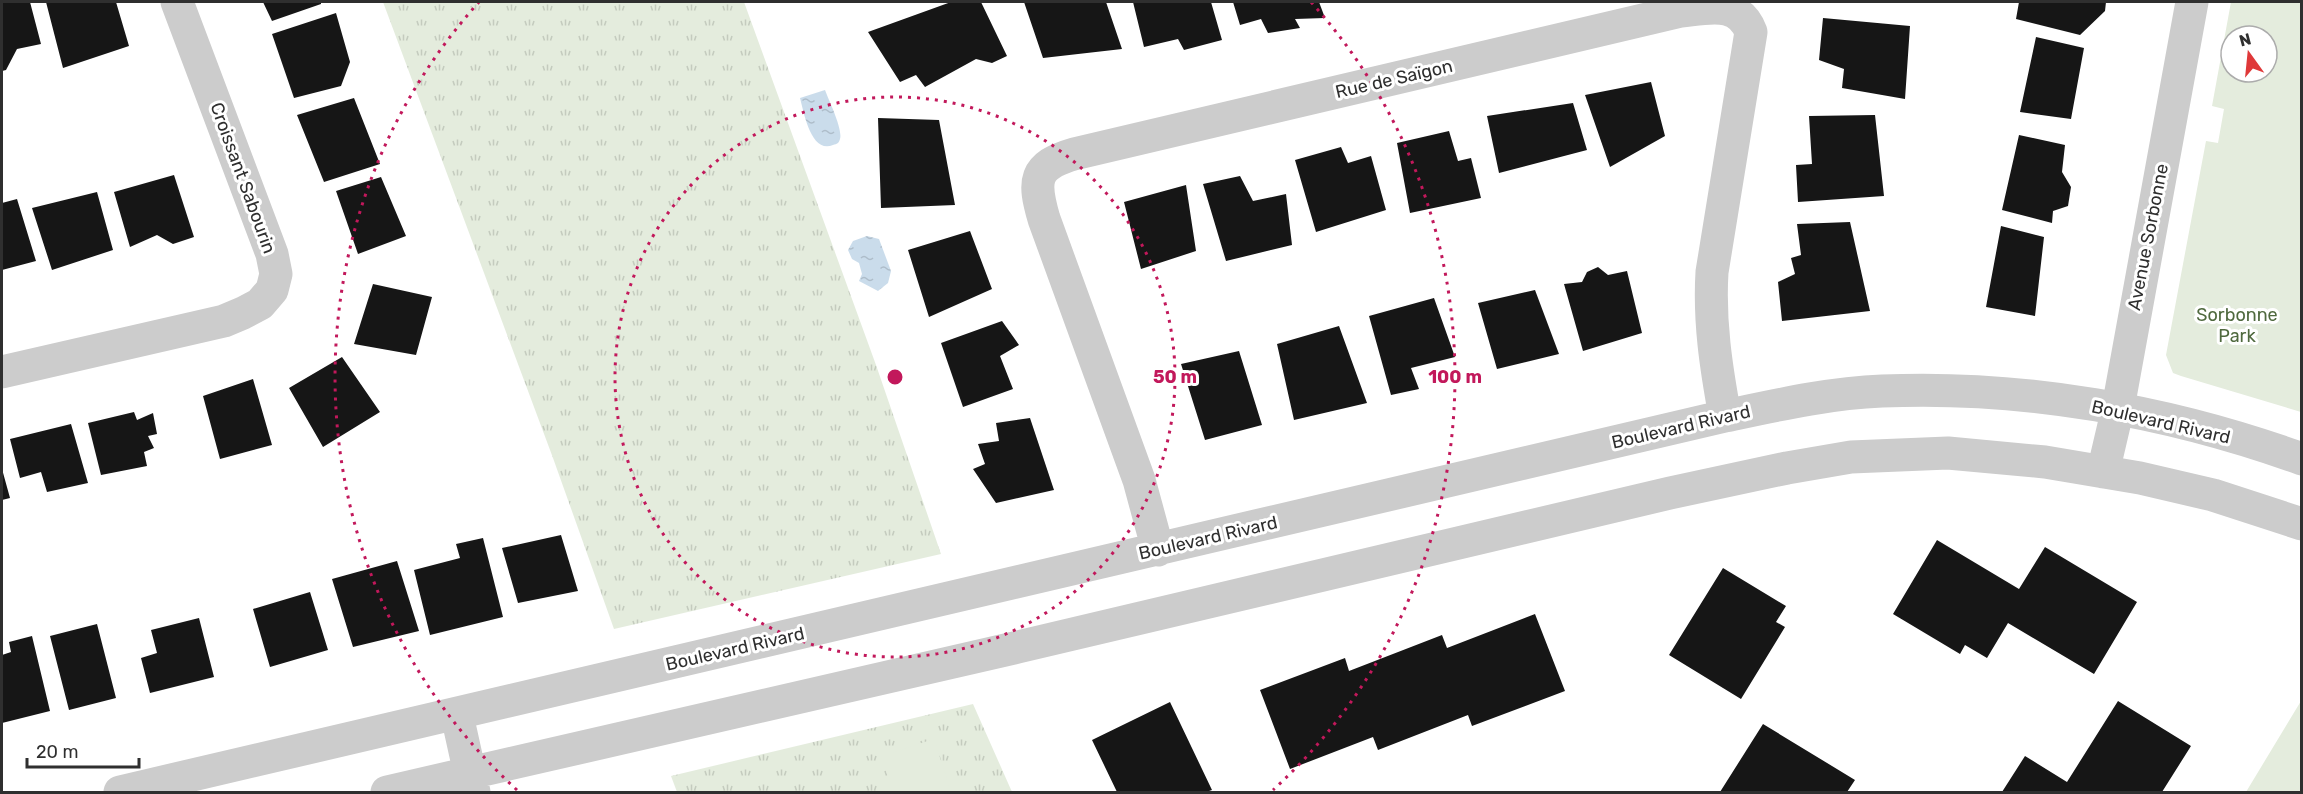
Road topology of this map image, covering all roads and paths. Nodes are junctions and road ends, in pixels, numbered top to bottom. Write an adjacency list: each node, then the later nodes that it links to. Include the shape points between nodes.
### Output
1 (177, 2): 3 (street, Croissant Sabourin, via 272,254 276,274 272,290 260,304 224,321)
2 (2192, 2): 4 (street, Avenue Sorbonne)
3 (2, 372)
4 (2118, 408): 5 (street, Boulevard Rivard, via 2032,396 1912,390 1844,394); 6 (street, Boulevard Rivard, via 2227,435); 7 (street, Avenue Sorbonne)
5 (1725, 416): 9 (street, Boulevard Rivard); 9 (street, Rue de Saïgon, via 1711,323 1711,280 1751,32 1747,20 1738,12 1704,8 1074,154 1047,164 1037,189 1044,219 1139,480)
6 (2301, 459)
7 (2103, 472): 8 (street, via 2213,495); 11 (street, via 2013,458 1938,453 1851,457 1787,468 1006,650)
8 (2301, 524)
9 (1158, 550): 10 (street, Boulevard Rivard)
10 (457, 715): 11 (street); 12 (street, Boulevard Rivard)
11 (472, 783): 13 (street)
12 (120, 792)
13 (387, 792)

